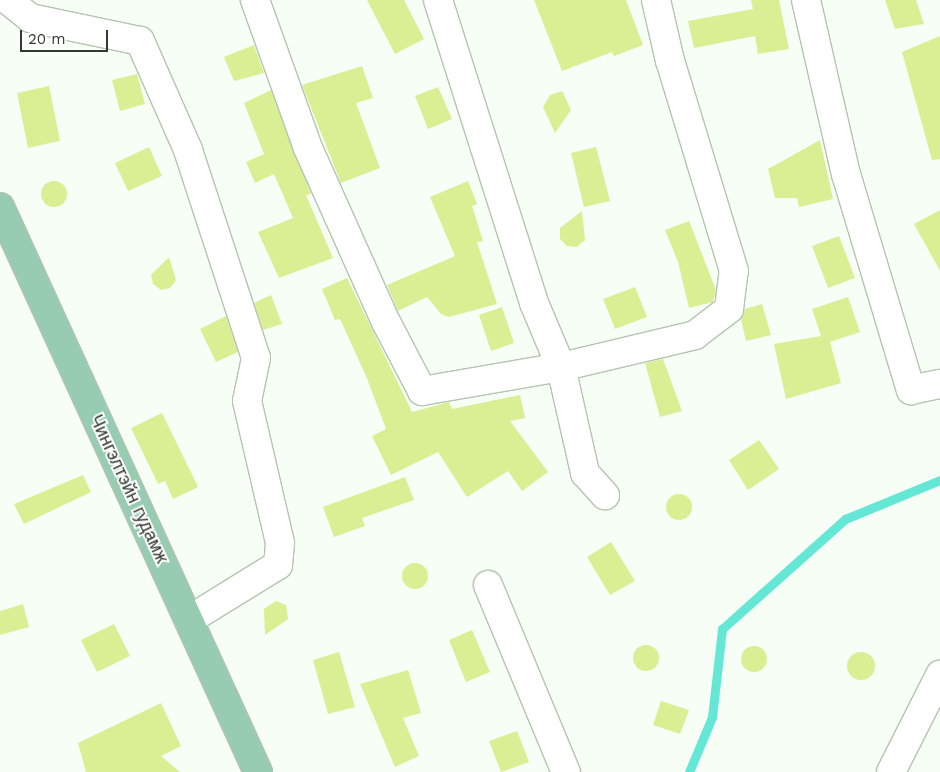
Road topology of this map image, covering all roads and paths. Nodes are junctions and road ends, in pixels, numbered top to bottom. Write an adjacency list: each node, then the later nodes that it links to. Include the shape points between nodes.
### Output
1 (8, 0): 11 (street, via 30,18 140,40 188,150 256,358 247,401 280,542 278,565)
2 (255, 0): 7 (street, via 308,148 386,322 422,391)
3 (438, 0): 7 (street, via 534,303)
4 (656, 0): 7 (street, via 670,61 734,271 729,309 695,334)
5 (806, 0): 8 (street, via 846,174 911,390)
6 (0, 206): 11 (main road, Чингэлтэйн гудамж)
7 (561, 367): 9 (street, via 585,473)
8 (940, 384)
9 (605, 495)
10 (488, 585): 14 (street)
11 (188, 620): 13 (main road, Чингэлтэйн гудамж)
12 (940, 675): 15 (street)
13 (258, 772)
14 (566, 772)
15 (891, 772)

